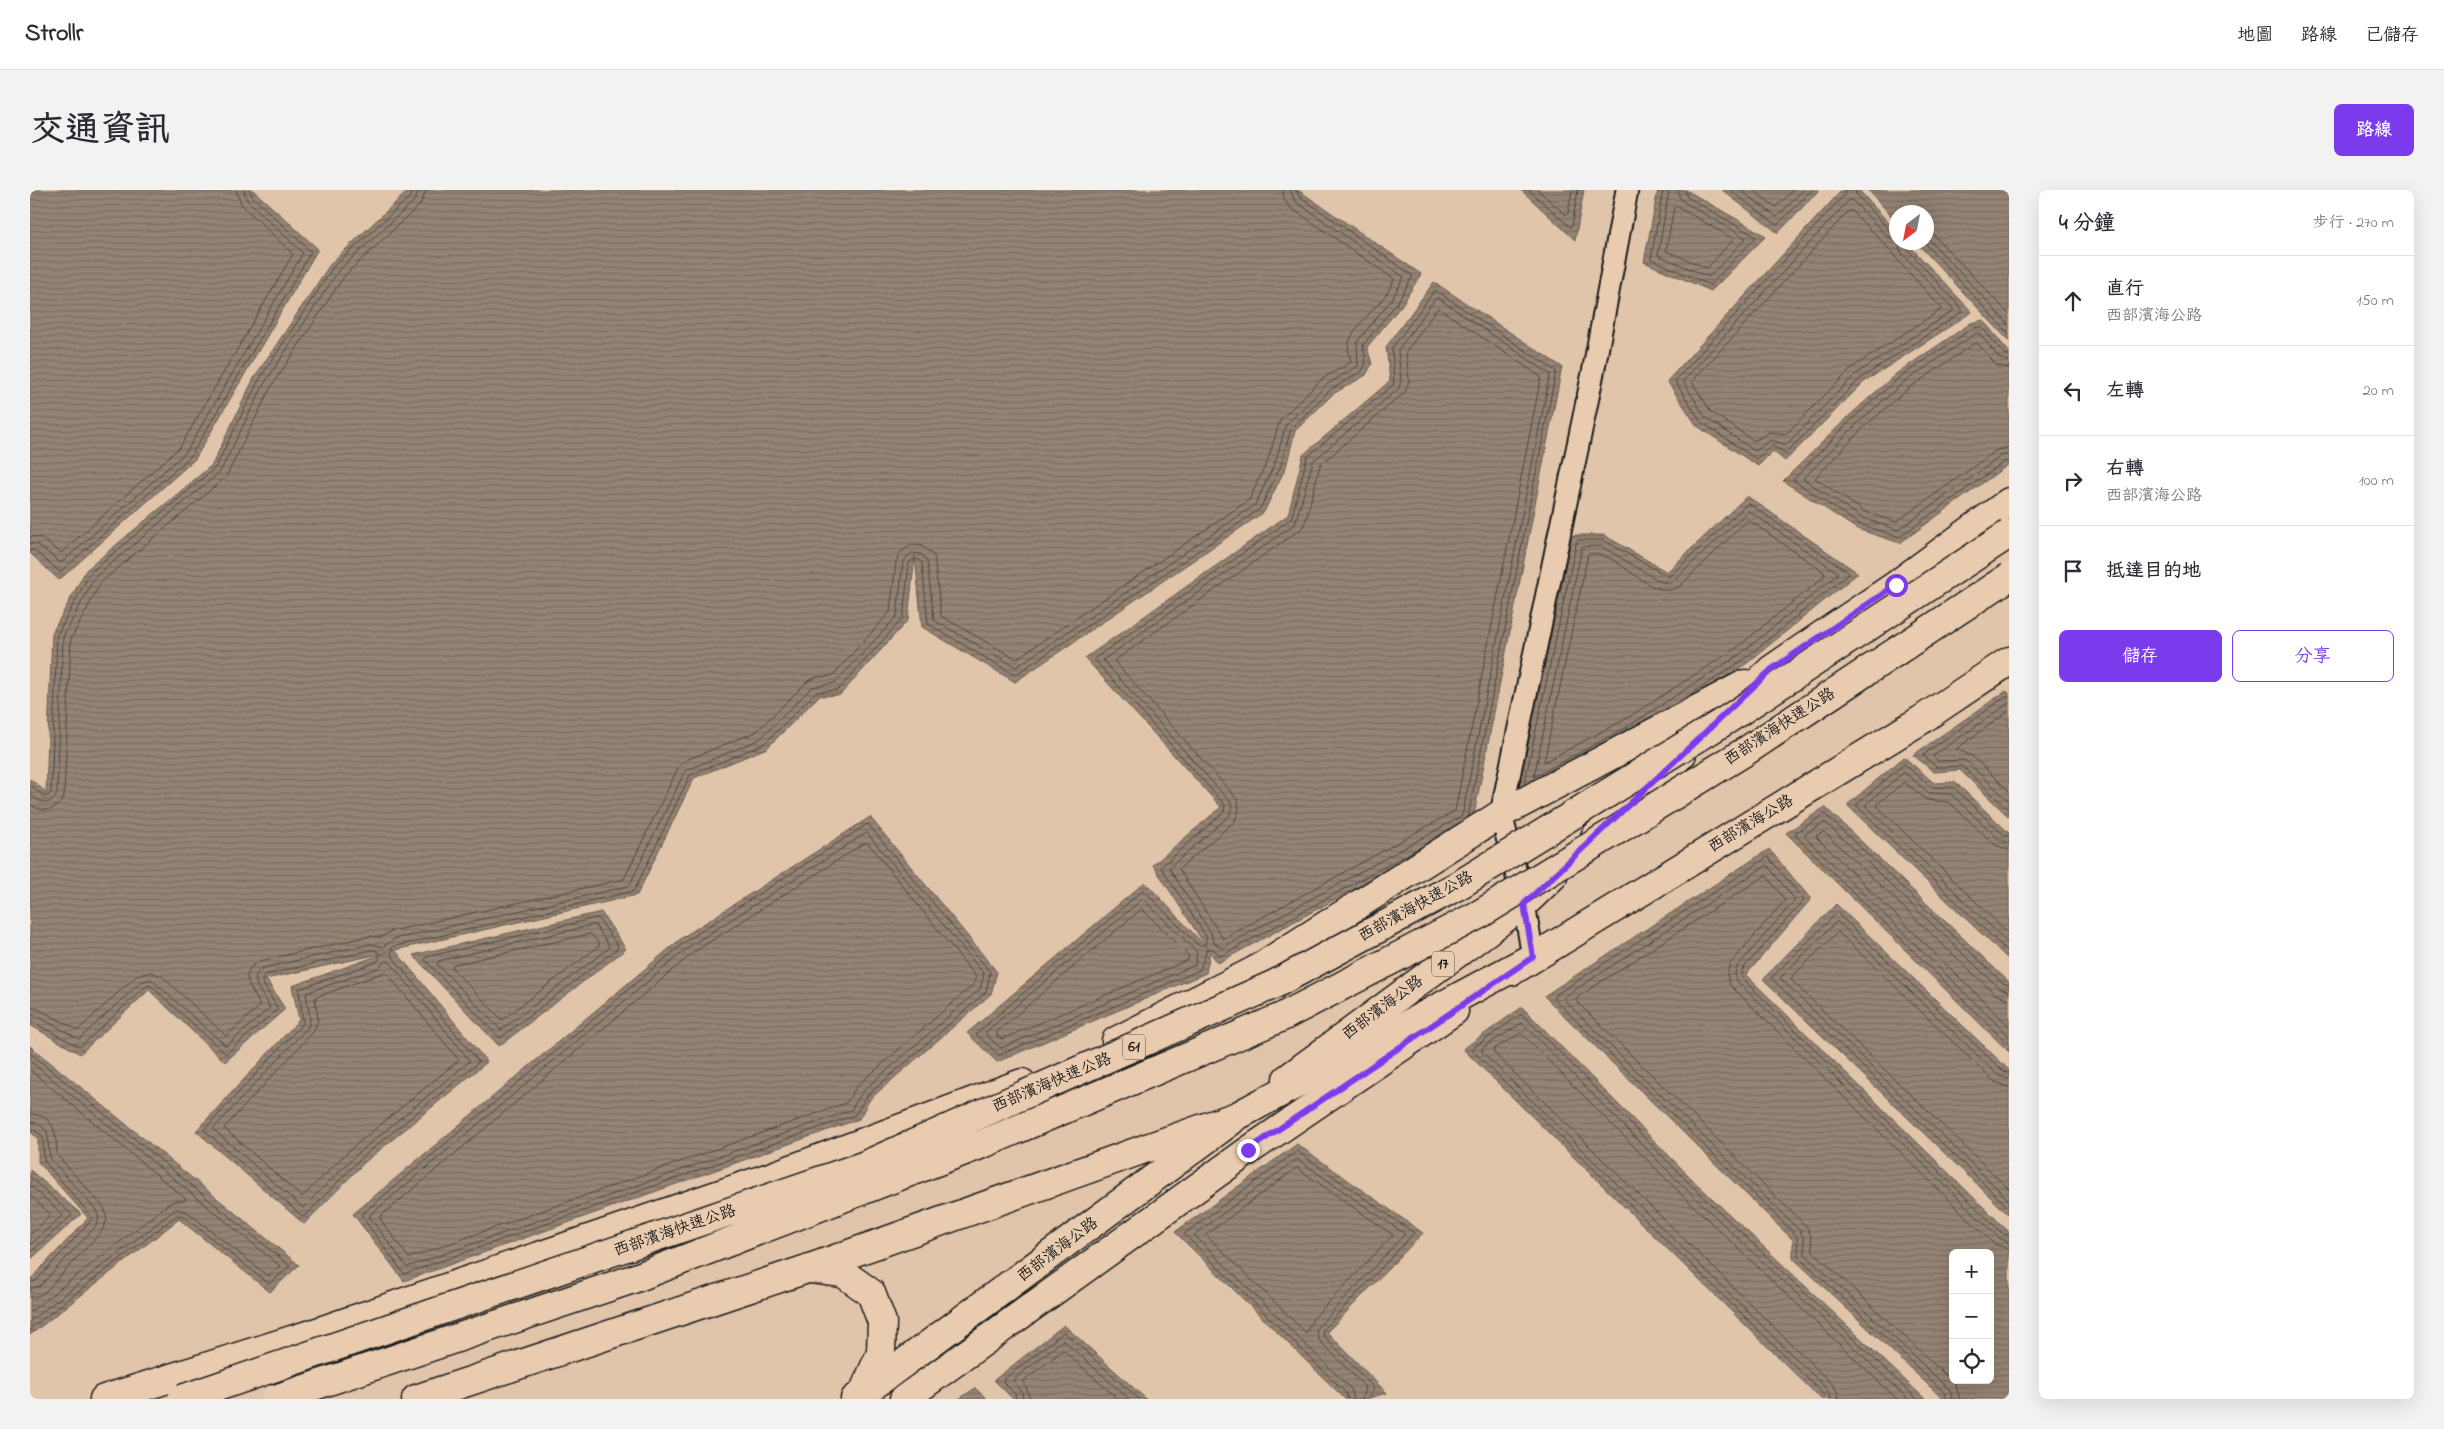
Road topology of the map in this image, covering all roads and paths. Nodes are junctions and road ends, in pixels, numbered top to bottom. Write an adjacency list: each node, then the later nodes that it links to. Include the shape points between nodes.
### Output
1 (1627, 190): 7 (street, via 1593,374)
2 (2009, 502): 6 (main road, 西部濱海公路 / 17, via 1896,585)
3 (2009, 534): 14 (main road, 西部濱海快速公路 / 61, bridge, via 1728,718 1458,885 1275,984 863,1166)
4 (2009, 577): 15 (main road, 西部濱海快速公路 / 61, bridge, via 1746,750 1480,914 1282,1017 985,1144 643,1276)
5 (2009, 661): 9 (main road, 西部濱海公路, via 1922,720)
6 (1772, 669): 7 (main road); 8 (main road, 西部濱海公路 / 17)
7 (1501, 814): 8 (street); 13 (main road, via 1254,971 1070,1065 767,1178 320,1331)
8 (1524, 904): 9 (street); 10 (main road, 西部濱海公路 / 17)
9 (1533, 957): 10 (main road); 17 (main road, 西部濱海公路, via 1248,1150)
10 (1238, 1116): 11 (main road); 12 (main road, 西部濱海公路 / 17)
11 (807, 1269): 12 (main road, via 842,1273 871,1292 882,1322 881,1353); 16 (main road)
12 (859, 1396)
13 (104, 1399)
14 (182, 1399)
15 (276, 1399)
16 (416, 1399)
17 (904, 1399)

